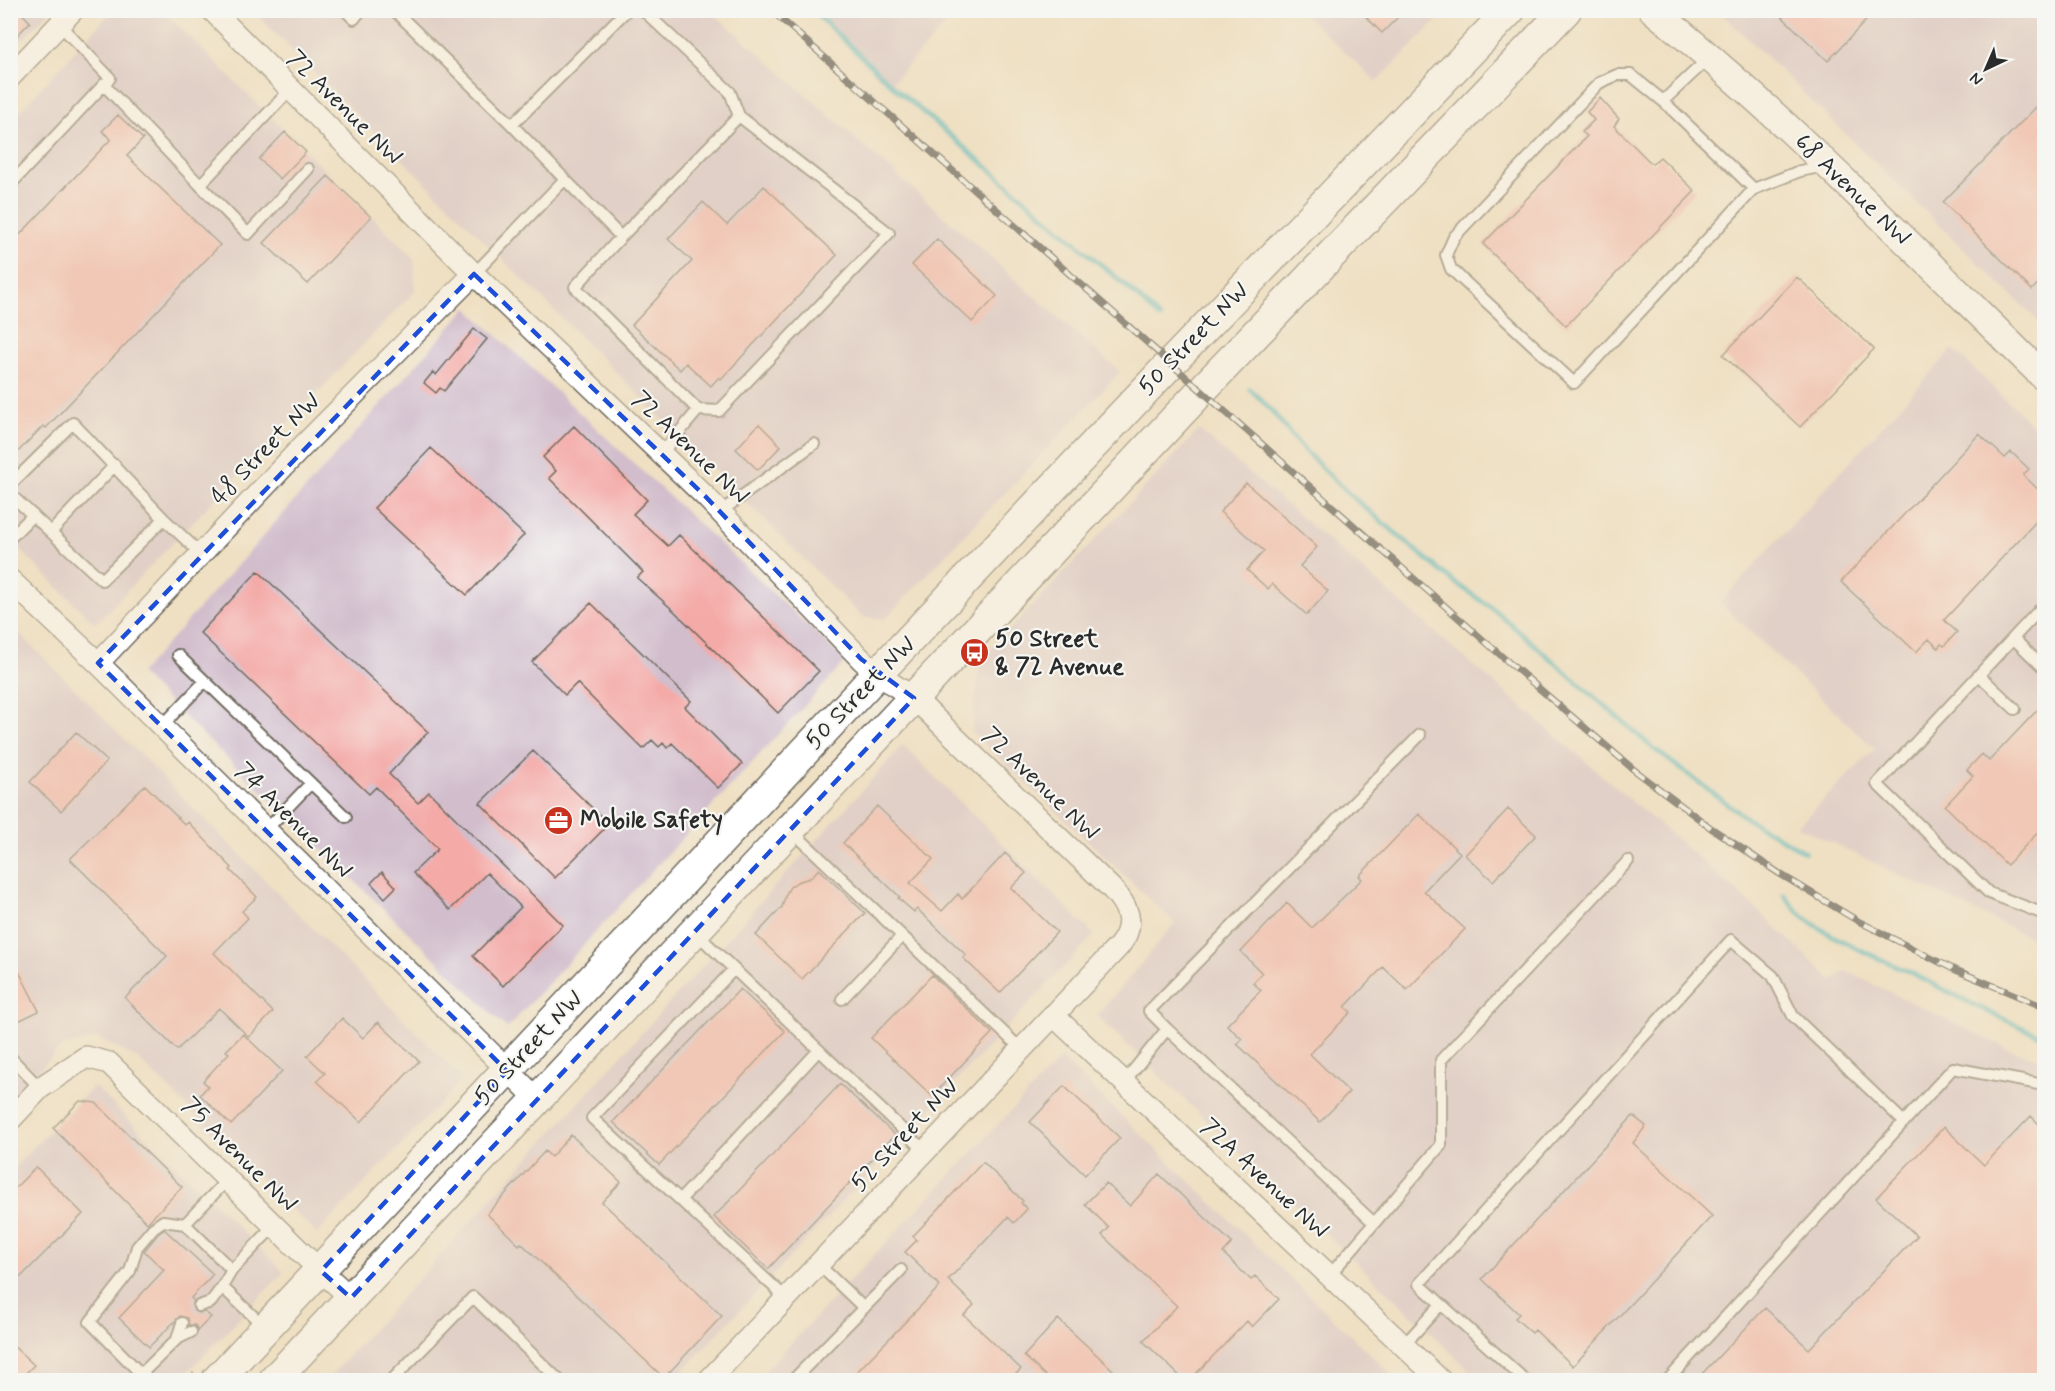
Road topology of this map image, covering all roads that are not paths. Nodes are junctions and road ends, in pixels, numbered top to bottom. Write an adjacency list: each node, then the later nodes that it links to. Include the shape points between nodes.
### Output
1 (212, 10): 14 (street, 72 Avenue NW)
2 (345, 10): 3 (lane, via 354,19)
3 (361, 10)
4 (394, 10): 17 (lane)
5 (627, 10): 17 (lane)
6 (643, 10): 16 (lane, via 730,92)
7 (1510, 10): 45 (main road, 50 Street NW)
8 (1566, 10): 48 (main road, 50 Street NW)
9 (1653, 10): 11 (street, 68 Avenue NW)
10 (66, 18): 12 (street); 13 (lane, via 110,78)
11 (1710, 57): 15 (lane); 18 (street, 68 Avenue NW)
12 (10, 77)
13 (104, 85): 21 (lane); 22 (lane)
14 (290, 90): 22 (lane); 25 (street, 72 Avenue NW)
15 (1663, 101): 23 (lane); 23 (lane, via 1631,75 1617,75 1599,83 1454,237 1446,255 1451,269 1574,383)
16 (739, 116): 24 (lane); 27 (lane, via 889,233 719,411)
17 (512, 125): 20 (lane)
18 (1828, 165): 23 (lane); 26 (street, 68 Avenue NW)
19 (308, 169): 22 (lane, via 248,234)
20 (565, 179): 24 (lane); 25 (lane)
21 (10, 185)
22 (200, 185)
23 (1754, 189)
24 (621, 237): 27 (lane, via 575,288)
25 (474, 274): 29 (street, 72 Avenue NW); 38 (street, 48 Street NW)
26 (2044, 377)
27 (698, 411): 29 (lane)
28 (814, 444): 33 (lane)
29 (661, 454): 33 (street, 72 Avenue NW)
30 (115, 465): 31 (lane, via 73,423); 35 (lane); 36 (lane)
31 (10, 485)
32 (10, 494): 34 (lane)
33 (720, 512): 45 (street, 72 Avenue NW)
34 (33, 515): 36 (lane); 37 (lane)
35 (164, 519): 36 (lane, via 102,580); 38 (lane)
36 (51, 532)
37 (10, 538)
38 (201, 554): 43 (street, 48 Street NW)
39 (10, 580): 43 (street, 74 Avenue NW)
40 (2044, 605): 41 (lane)
41 (2013, 638): 44 (lane); 46 (lane)
42 (178, 655): 47 (lane)
43 (98, 663): 50 (street, 74 Avenue NW)
44 (2044, 668)
45 (878, 674): 48 (street, 72 Avenue NW); 68 (main road, 50 Street NW)
46 (1979, 675): 49 (lane); 57 (lane, via 1877,784 1989,892)
47 (205, 681): 50 (lane); 52 (lane)
48 (914, 698): 54 (main road, 50 Street NW); 58 (street, 72 Avenue NW, via 1112,889 1123,901)
49 (2015, 709)
50 (162, 726): 55 (street, 74 Avenue NW)
51 (1420, 735): 64 (lane, via 1149,1011)
52 (311, 783): 53 (lane); 55 (lane)
53 (346, 817)
54 (791, 829): 59 (main road, 50 Street NW); 60 (lane)
55 (266, 830): 68 (street, 74 Avenue NW)
56 (1628, 861): 78 (lane, via 1441,1060 1441,1145)
57 (2044, 914)
58 (1129, 920): 63 (street, 52 Street NW, via 1124,940)
59 (695, 932): 61 (lane); 72 (main road, 50 Street NW)
60 (902, 936): 62 (lane); 65 (lane)
61 (735, 969): 66 (lane); 77 (lane, via 592,1118)
62 (842, 999)
63 (1053, 1015): 65 (street, 52 Street NW); 69 (street, 72A Avenue NW)
64 (1167, 1029): 69 (lane); 78 (lane)
65 (1021, 1049): 75 (street, 52 Street NW)
66 (819, 1050): 75 (lane); 77 (lane)
67 (10, 1057): 71 (lane)
68 (507, 1071): 72 (street, 74 Avenue NW); 84 (main road, 50 Street NW)
69 (1124, 1082): 85 (street, 72A Avenue NW)
70 (2044, 1085): 74 (lane, via 1953,1068)
71 (40, 1088): 73 (street); 76 (street, 75 Avenue NW, via 86,1057 110,1062)
72 (538, 1100): 87 (main road, 50 Street NW)
73 (10, 1120)
74 (1904, 1122): 89 (lane, via 1793,1016 1773,976 1731,940 1419,1284); 106 (lane)
75 (925, 1151): 81 (street, 52 Street NW)
76 (227, 1180): 79 (lane); 80 (street, 75 Avenue NW)
77 (681, 1199): 88 (lane)
78 (1374, 1223): 85 (lane)
79 (185, 1224): 82 (lane); 97 (lane, via 163,1221 153,1228 137,1247 130,1271 90,1322)
80 (274, 1226): 82 (lane); 84 (street, 75 Avenue NW)
81 (818, 1264): 88 (street, 52 Street NW); 90 (lane)
82 (232, 1270): 86 (lane)
83 (901, 1270): 90 (lane)
84 (321, 1271): 87 (street, 75 Avenue NW); 93 (main road, 50 Street NW)
85 (1329, 1276): 96 (street, 72A Avenue NW)
86 (222, 1287): 91 (lane); 93 (lane)
87 (351, 1298): 99 (main road, 50 Street NW)
88 (786, 1298): 102 (street, 52 Street NW)
89 (1441, 1305): 96 (lane); 105 (lane)
90 (864, 1308): 103 (lane)
91 (203, 1310)
92 (182, 1323): 95 (lane)
93 (267, 1328): 98 (main road, 50 Street NW)
94 (191, 1332): 95 (lane)
95 (177, 1339): 97 (lane)
96 (1403, 1346): 104 (street, 72A Avenue NW)
97 (144, 1377)
98 (218, 1380)
99 (273, 1380)
100 (392, 1380): 101 (lane, via 473,1297)
101 (559, 1380)
102 (710, 1380)
103 (793, 1380)
104 (1440, 1380)
105 (1526, 1380)
106 (1668, 1380)

